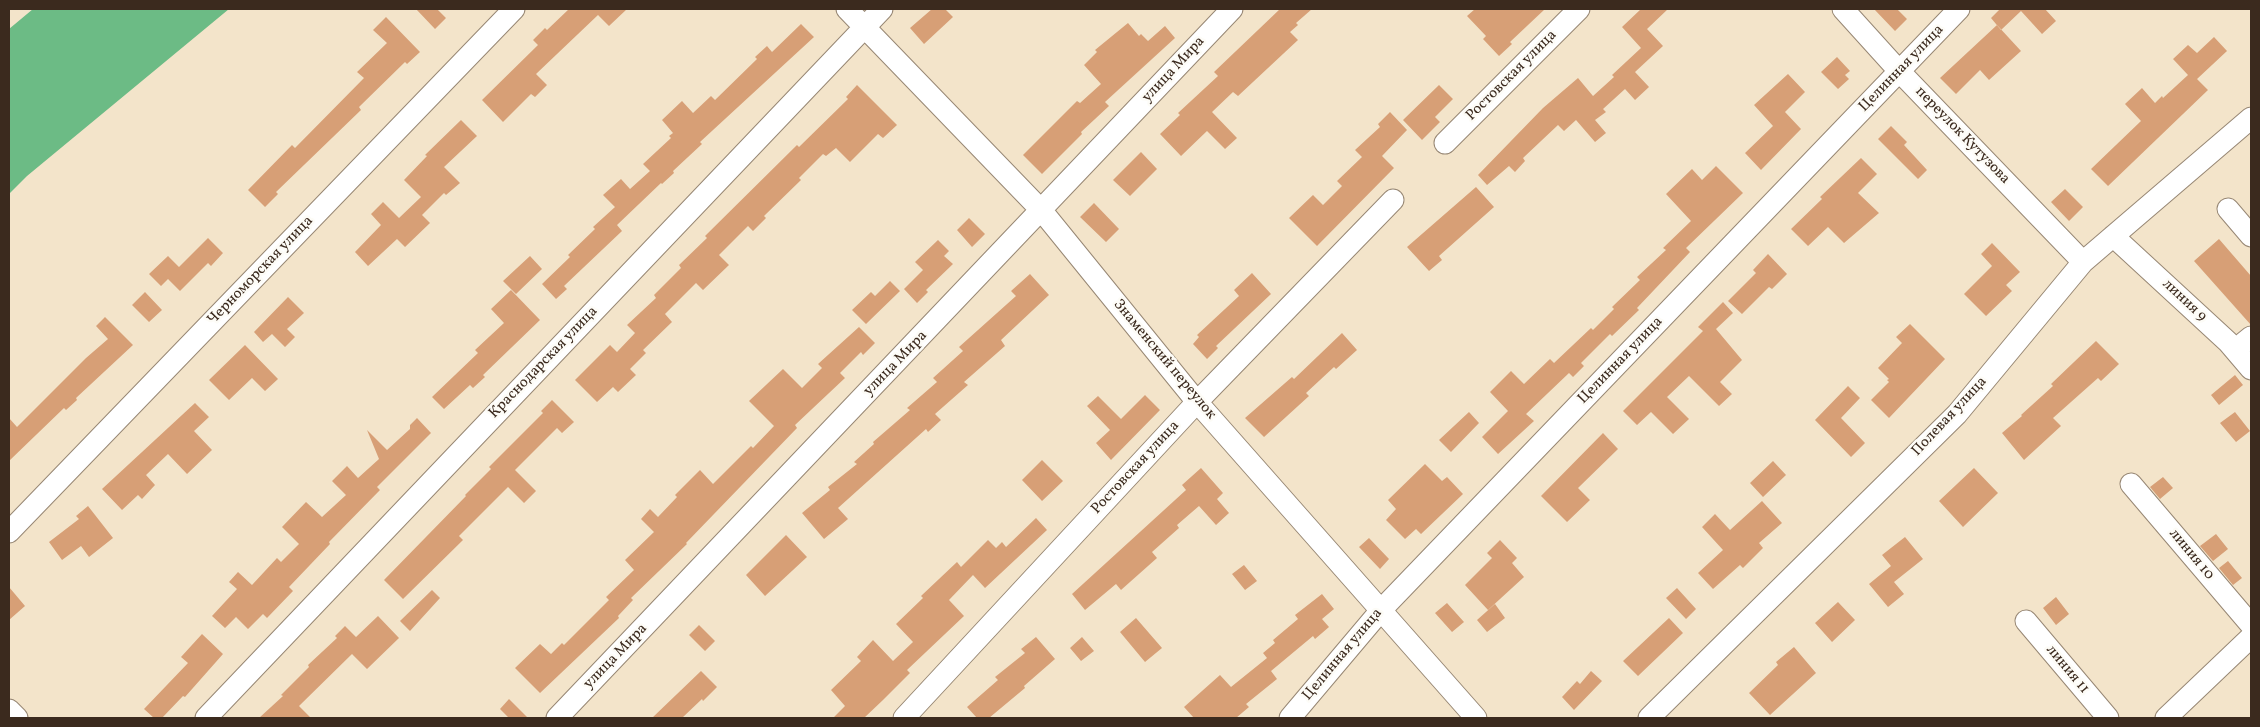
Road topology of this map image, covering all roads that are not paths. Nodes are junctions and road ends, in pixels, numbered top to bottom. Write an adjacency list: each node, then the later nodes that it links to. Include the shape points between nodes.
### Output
1 (514, 9): 22 (street, Черноморская улица)
2 (847, 9): 8 (street, Знаменский переулок)
3 (882, 9): 8 (street, Краснодарская улица)
4 (1232, 9): 14 (street, улица Мира)
5 (1579, 9): 11 (street, Ростовская улица)
6 (1843, 9): 9 (street, переулок Кутузова)
7 (1959, 9): 9 (street, Целинная улица)
8 (864, 27): 14 (street, Знаменский переулок); 29 (street, Краснодарская улица)
9 (1900, 72): 17 (street, переулок Кутузова); 23 (street, Целинная улица)
10 (2246, 128): 15 (street, Полевая улица)
11 (1445, 143)
12 (1394, 200): 20 (street, Ростовская улица)
13 (2228, 209): 16 (street)
14 (1042, 211): 20 (street, Знаменский переулок); 30 (street, улица Мира)
15 (2113, 236): 17 (street, Полевая улица); 18 (street, линия 9)
16 (2251, 236)
17 (2083, 262): 34 (street, Полевая улица, via 1957,414)
18 (2243, 344): 19 (street, линия 9)
19 (2251, 369)
20 (1197, 402): 23 (street, Знаменский переулок); 31 (street, Ростовская улица)
21 (2131, 484): 25 (street, линия 10)
22 (9, 532)
23 (1382, 609): 32 (street, Целинная улица); 33 (street, Знаменский переулок)
24 (2026, 621): 35 (street, линия 11)
25 (2251, 625)
26 (2251, 637): 36 (street)
27 (9, 710): 28 (street)
28 (17, 718)
29 (206, 718)
30 (557, 718)
31 (904, 718)
32 (1290, 718)
33 (1476, 718)
34 (1649, 718)
35 (2108, 718)
36 (2166, 718)

